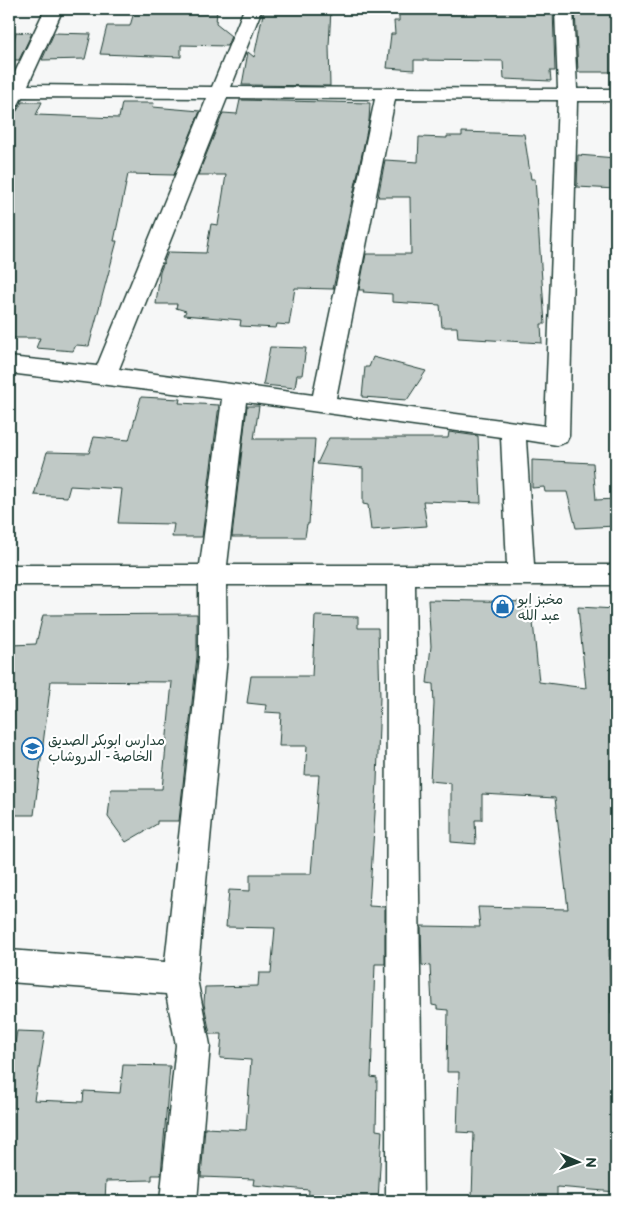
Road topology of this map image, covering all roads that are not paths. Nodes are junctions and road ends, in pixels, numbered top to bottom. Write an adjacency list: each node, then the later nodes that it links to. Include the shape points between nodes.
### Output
1 (54, 9): 8 (street)
2 (253, 9): 4 (street)
3 (564, 9): 5 (street)
4 (219, 92): 6 (street); 8 (street); 10 (street)
5 (568, 93): 6 (street); 7 (street); 13 (street, via 557,436)
6 (386, 95): 12 (street)
7 (616, 95)
8 (11, 96)
9 (9, 365): 10 (street)
10 (105, 375): 11 (street)
11 (235, 392): 12 (street); 15 (street)
12 (323, 404): 13 (street)
13 (513, 430): 17 (street)
14 (9, 575): 15 (street)
15 (212, 575): 16 (street); 20 (street, via 213,657)
16 (401, 575): 17 (street); 22 (street)
17 (521, 575): 18 (street)
18 (616, 575)
19 (9, 966): 20 (street)
20 (180, 979): 21 (street, via 193,1045)
21 (179, 1201)
22 (405, 1201)

